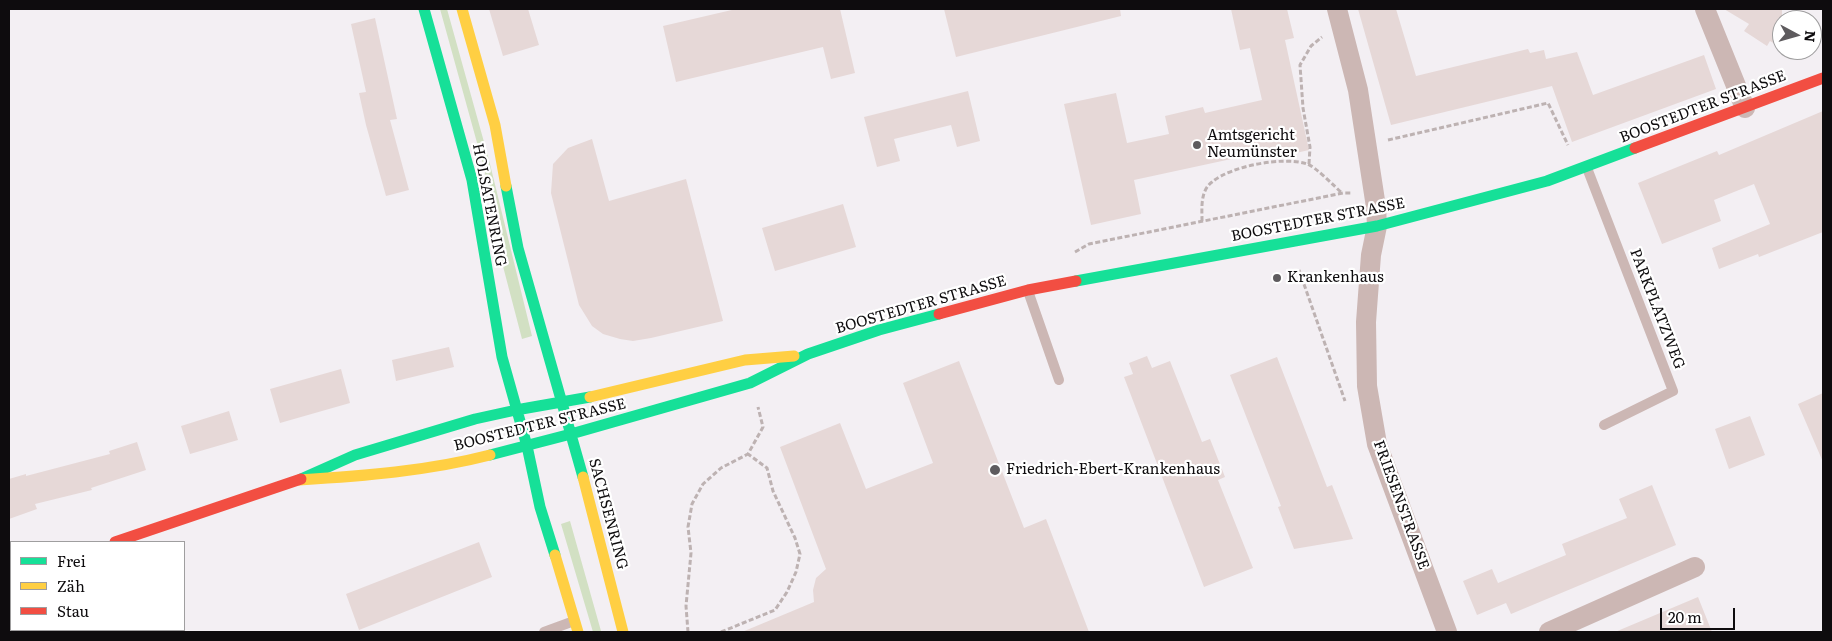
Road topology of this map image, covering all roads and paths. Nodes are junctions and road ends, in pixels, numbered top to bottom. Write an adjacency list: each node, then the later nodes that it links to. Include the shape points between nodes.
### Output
1 (424, 9): 21 (street, HOLSATENRING, via 472,180 499,341)
2 (462, 9): 19 (street, HOLSATENRING, via 495,125 518,248)
3 (1705, 9): 6 (street)
4 (1339, 16): 7 (street, FRIESENSTRASSE, via 1358,90); 8 (path, via 1311,46 1300,65 1310,147)
5 (1823, 78): 6 (street, BOOSTEDTER STRASSE)
6 (1745, 108): 9 (street, BOOSTEDTER STRASSE)
7 (1367, 144): 9 (path, via 1548,103); 11 (street, FRIESENSTRASSE)
8 (1309, 164): 10 (path); 12 (path, via 1259,163 1211,182 1201,200)
9 (1583, 168): 13 (street, BOOSTEDTER STRASSE, via 1548,181); 23 (lane, PARKPLATZWEG, via 1672,391)
10 (1343, 193): 11 (path); 12 (path)
11 (1374, 193): 13 (street, FRIESENSTRASSE)
12 (1202, 221): 14 (path, via 1089,244)
13 (1377, 226): 16 (street, BOOSTEDTER STRASSE); 35 (street, FRIESENSTRASSE, via 1366,322 1367,386 1377,444)
14 (1075, 252)
15 (1299, 270): 22 (path)
16 (1028, 290): 17 (street, BOOSTEDTER STRASSE, via 879,330); 18 (lane)
17 (808, 354): 19 (street, BOOSTEDTER STRASSE, via 745,360); 24 (street, BOOSTEDTER STRASSE, via 750,383)
18 (1059, 380)
19 (563, 403): 21 (street, BOOSTEDTER STRASSE); 24 (street, SACHSENRING)
20 (758, 404): 26 (path, via 763,427)
21 (516, 410): 25 (street); 27 (street, BOOSTEDTER STRASSE, via 355,455)
22 (1348, 410)
23 (1604, 425)
24 (571, 434): 25 (street, BOOSTEDTER STRASSE); 32 (street, SACHSENRING)
25 (526, 446): 27 (street, BOOSTEDTER STRASSE, via 470,460 379,474); 30 (street, via 540,507)
26 (748, 454): 33 (path, via 721,468 703,484 692,504 688,527 691,553 686,606); 34 (path, via 767,468 772,491 800,554 796,572 775,610)
27 (299, 480): 28 (street, BOOSTEDTER STRASSE)
28 (118, 541)
29 (1695, 567): 36 (street)
30 (577, 627): 31 (lane)
31 (544, 632)
32 (624, 632)
33 (688, 632)
34 (721, 632)
35 (1447, 632)
36 (1549, 632)

